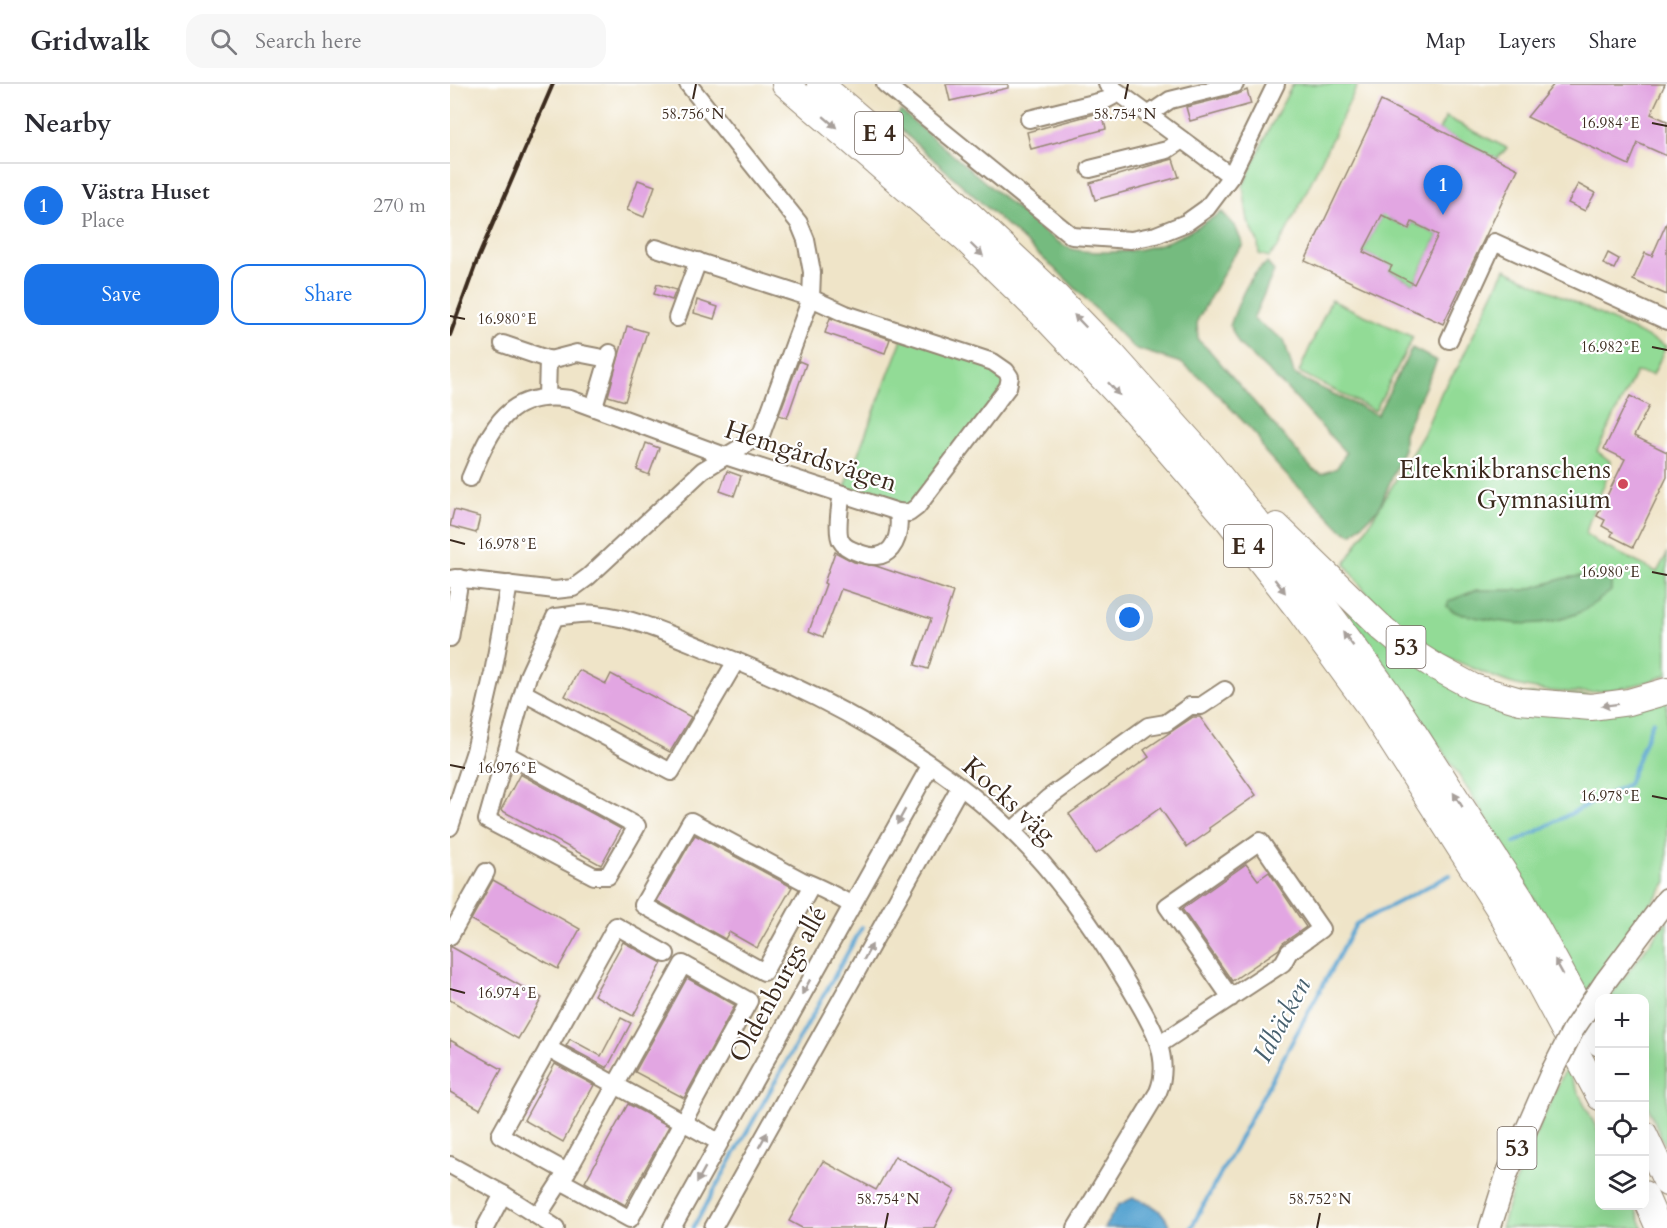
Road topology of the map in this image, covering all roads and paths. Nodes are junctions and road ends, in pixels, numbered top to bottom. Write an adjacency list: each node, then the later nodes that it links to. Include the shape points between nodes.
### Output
1 (688, 84): 15 (street, Hemgårdsvägen, via 799,223 812,273)
2 (785, 84): 51 (highway, E 4, one-way to 51, via 966,240 1043,315 1134,411 1225,516 1378,719 1499,909)
3 (820, 84): 24 (highway, E 4, one-way to 3, via 1057,297 936,183)
4 (885, 84): 12 (street, via 1072,236 1131,240 1156,235 1186,223 1207,208)
5 (1235, 84): 8 (street, via 1170,100)
6 (1275, 84): 12 (street)
7 (1113, 88): 8 (street); 9 (street, via 1106,100)
8 (1148, 114): 10 (street)
9 (1029, 119)
10 (1182, 140): 11 (street, via 1167,150); 12 (street)
11 (1090, 169)
12 (1231, 176)
13 (656, 248): 14 (street)
14 (698, 261): 15 (street); 16 (street)
15 (810, 298): 23 (street, Hemgårdsvägen, via 761,435); 27 (street, Hemgårdsvägen, via 846,314 993,362 1010,377 1004,392 917,507 909,513)
16 (677, 318)
17 (1667, 321): 18 (street, via 1494,243)
18 (1449, 339)
19 (503, 344): 20 (street)
20 (548, 359): 21 (street); 22 (street, via 578,353 609,356)
21 (547, 396): 22 (street, Hemgårdsvägen); 25 (street, via 527,401 502,418)
22 (594, 407): 23 (street, Hemgårdsvägen)
23 (725, 456): 26 (street, Hemgårdsvägen); 29 (street, via 703,470 582,583 555,590)
24 (1205, 458): 33 (highway, 53, one-way to 24, via 1591,707 1520,701 1473,687 1416,654 1383,628); 47 (highway, E 4, one-way to 24, via 1521,899 1388,693 1315,594)
25 (470, 478)
26 (842, 494): 27 (street, Hemgårdsvägen); 27 (street, via 841,542 868,557 884,555 895,543 900,528)
27 (898, 512)
28 (454, 578): 29 (street); 30 (street)
29 (509, 584): 38 (street, via 475,751)
30 (450, 638)
31 (736, 661): 34 (street, Kocks väg, via 630,620 593,613 555,617 528,675); 34 (street, via 671,772); 36 (street, Kocks väg, via 833,706)
32 (1225, 690): 39 (street, via 1202,706 1190,706 1166,723 1148,726 1048,798)
33 (1667, 691)
34 (524, 693): 35 (street)
35 (506, 754): 35 (street, via 487,820 594,876 608,876 637,826)
36 (930, 766): 37 (street, Kocks väg); 43 (street, Oldenburgs allé, one-way to 43)
37 (960, 787): 39 (street, Kocks väg); 64 (street, one-way to 37)
38 (450, 827)
39 (1012, 831): 48 (street, Kocks väg, via 1089,921)
40 (486, 872): 44 (street)
41 (812, 885): 41 (street, via 691,821 643,905 764,972); 43 (street)
42 (1667, 899): 66 (main road, 53, bridge, via 1573,1030 1525,1129)
43 (852, 905): 53 (street, Oldenburgs allé, one-way to 53)
44 (450, 936)
45 (666, 954): 49 (street, via 616,926)
46 (1231, 998): 46 (street, via 1167,906 1260,842 1321,929 1289,952 1284,963); 48 (street)
47 (1595, 1036)
48 (1160, 1044): 65 (street, Kocks väg, via 1164,1066 1158,1092)
49 (548, 1048): 50 (street); 56 (street, via 500,1135)
50 (616, 1085): 52 (street); 52 (street, via 683,964 749,1001); 56 (street)
51 (1595, 1089)
52 (683, 1122): 53 (street); 56 (street, via 630,1220)
53 (719, 1142): 63 (street, Oldenburgs allé, one-way to 63)
54 (1649, 1145): 57 (highway)
55 (450, 1165): 58 (street)
56 (564, 1176): 60 (street)
57 (1667, 1183)
58 (503, 1194): 60 (street); 61 (street)
59 (1649, 1205): 67 (highway)
60 (538, 1216): 62 (street)
61 (485, 1228)
62 (556, 1228)
63 (672, 1228)
64 (713, 1228)
65 (1076, 1228)
66 (1490, 1228)
67 (1659, 1228)

